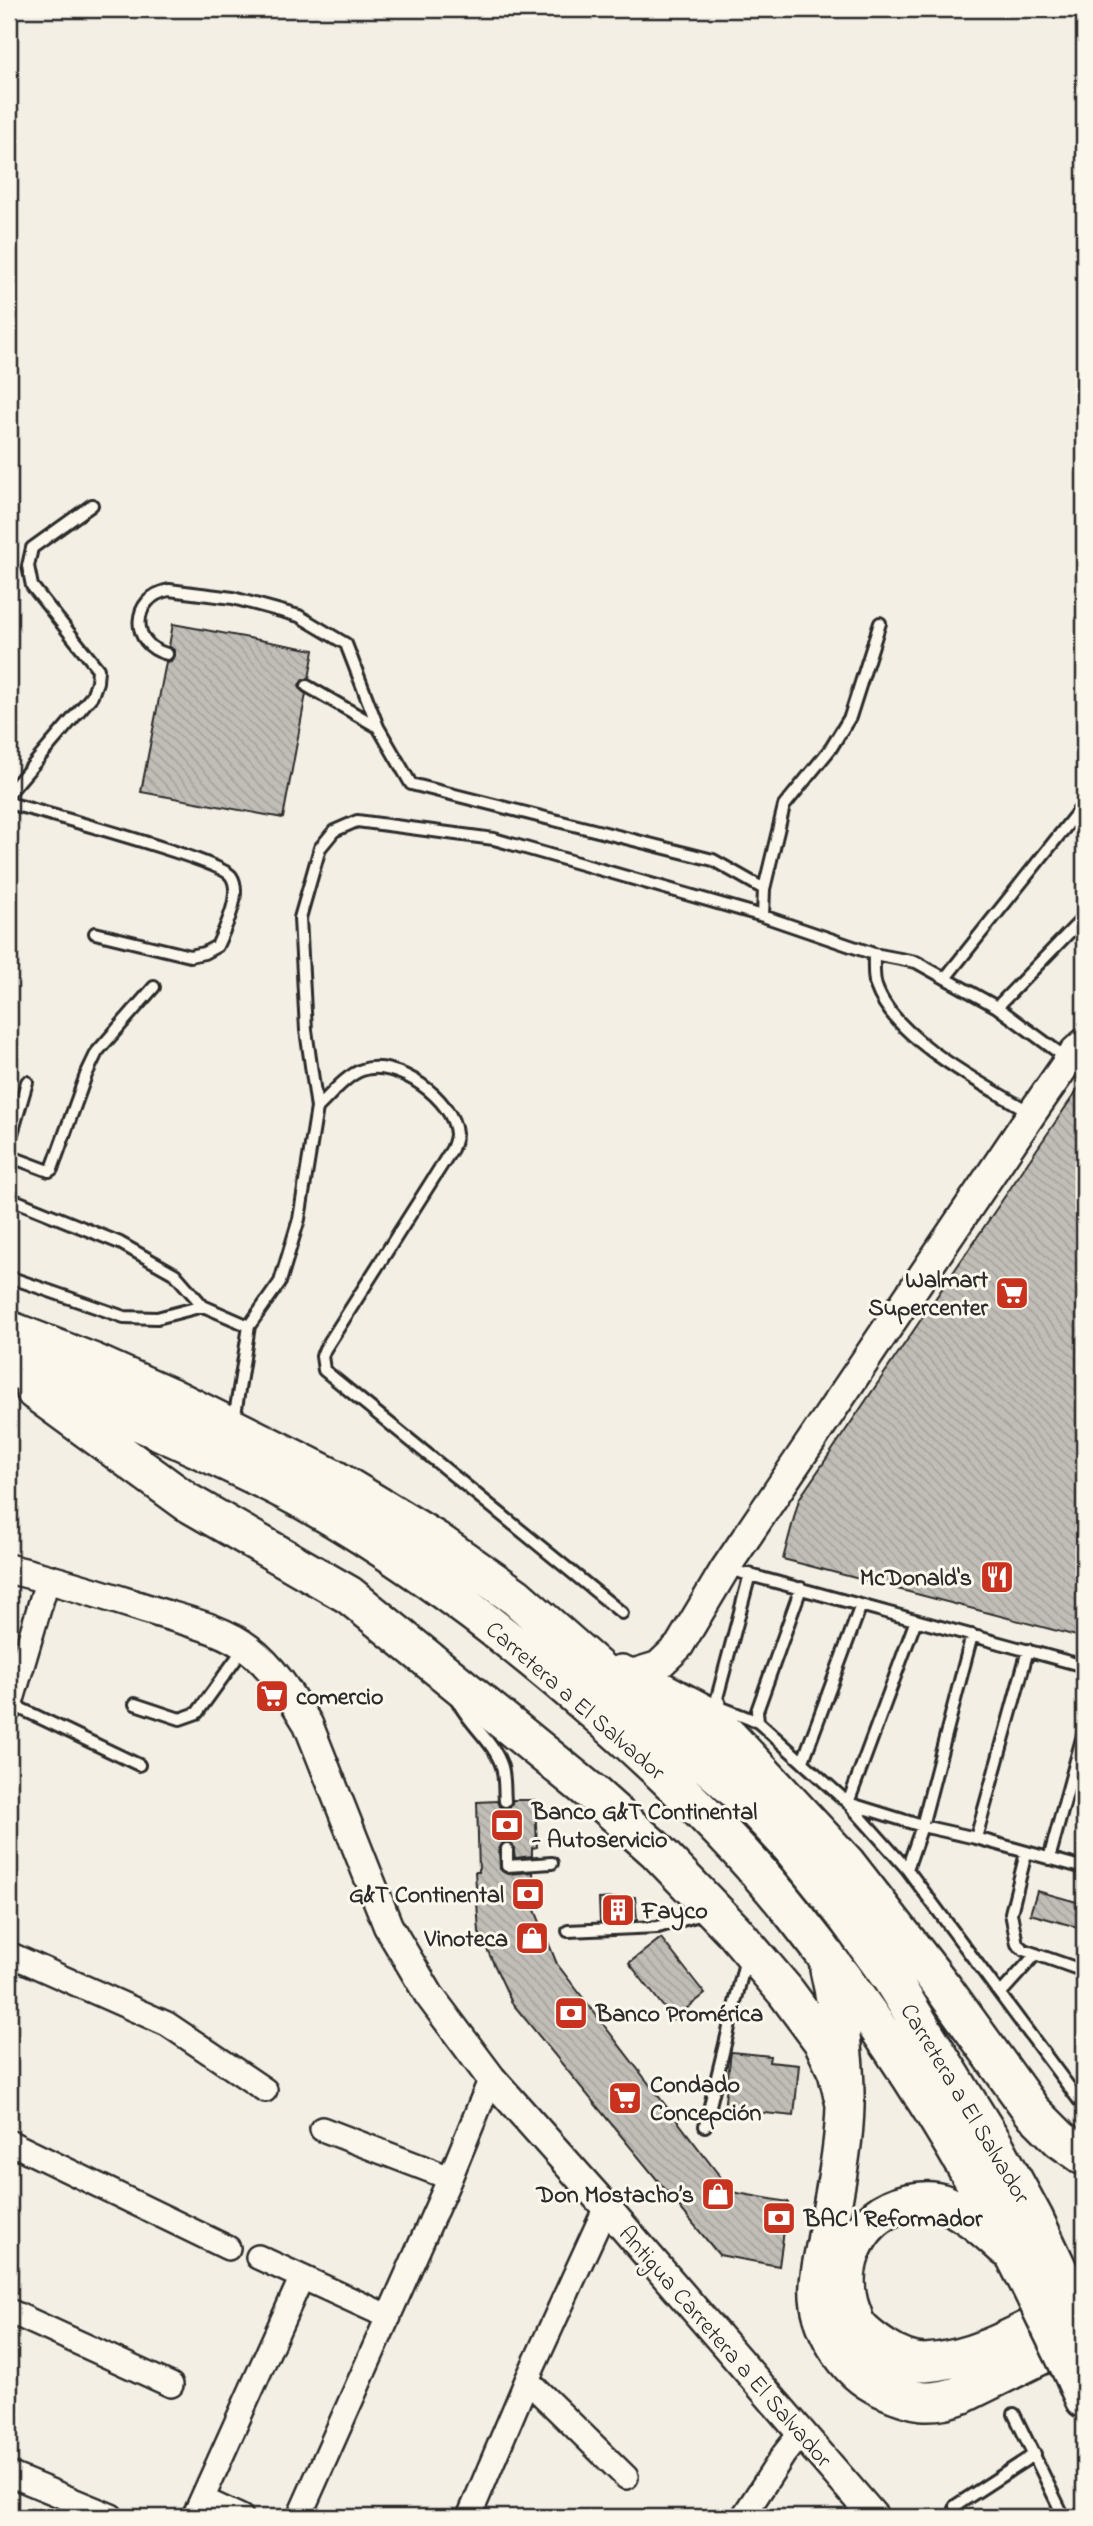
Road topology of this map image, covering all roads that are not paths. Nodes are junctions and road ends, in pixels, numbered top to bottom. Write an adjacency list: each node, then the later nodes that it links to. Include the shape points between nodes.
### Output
1 (92, 505): 6 (lane, via 32,548 28,566 32,586 98,669 97,682 92,696)
2 (880, 623): 9 (lane, via 850,718 784,806)
3 (167, 654): 5 (lane, via 148,644 139,625 145,604 162,591 233,598 299,616 346,644)
4 (307, 686): 5 (lane)
5 (378, 727): 9 (lane, via 411,784 713,860)
6 (9, 793)
7 (9, 803): 12 (lane, via 225,869 236,887 217,947 204,953 190,956)
8 (1084, 804): 14 (lane)
9 (764, 889): 10 (lane)
10 (763, 916): 13 (lane); 19 (lane, via 495,839 357,821 334,831 320,848 300,918 306,1030)
11 (1084, 917): 16 (lane)
12 (95, 933)
13 (874, 954): 14 (lane, via 916,962); 20 (lane, via 876,985 894,1018 931,1050)
14 (946, 977): 16 (lane)
15 (154, 987): 22 (lane, via 97,1052 52,1170)
16 (997, 1007): 17 (lane)
17 (1078, 1053): 20 (street)
18 (27, 1082): 21 (lane)
19 (317, 1108): 26 (lane, via 292,1244 280,1282); 36 (lane, via 355,1073 391,1068 424,1086 446,1110 456,1132 452,1149 325,1349 324,1370)
20 (1032, 1113): 32 (street)
21 (9, 1144)
22 (9, 1156)
23 (9, 1198): 25 (lane, via 131,1249 175,1274)
24 (9, 1277): 25 (lane, via 124,1317 157,1318)
25 (202, 1306): 26 (lane)
26 (249, 1326): 30 (lane)
27 (9, 1330): 30 (highway, Carretera a El Salvador)
28 (9, 1366): 68 (highway, Carretera a El Salvador, via 131,1417 305,1501 454,1597 550,1672 661,1771 756,1870)
29 (9, 1371): 44 (highway, via 187,1502 349,1595)
30 (233, 1428): 42 (highway, Carretera a El Salvador, via 331,1478 435,1540 516,1597)
31 (9, 1569): 33 (street, Antigua Carretera a El Salvador)
32 (738, 1572): 34 (lane); 40 (street); 49 (lane, via 717,1698 722,1708)
33 (48, 1578): 39 (street, Antigua Carretera a El Salvador, via 217,1631); 48 (street)
34 (801, 1588): 35 (lane); 49 (lane, via 757,1711)
35 (861, 1605): 37 (lane); 51 (lane)
36 (622, 1613)
37 (916, 1620): 38 (lane); 54 (lane)
38 (972, 1635): 41 (lane); 55 (lane)
39 (246, 1646): 46 (lane, via 197,1713 180,1719); 72 (street, Antigua Carretera a El Salvador, via 290,1694 308,1724 388,1926 429,1995)
40 (679, 1646): 45 (street, via 658,1666); 47 (street)
41 (1028, 1650): 43 (lane); 56 (lane)
42 (589, 1661): 45 (highway); 79 (highway, Carretera a El Salvador, via 747,1800 790,1846 892,1980)
43 (1084, 1666)
44 (445, 1673): 53 (lane, via 461,1710 498,1757); 63 (highway, via 591,1792)
45 (625, 1676): 47 (highway)
46 (135, 1704)
47 (685, 1704): 71 (highway, via 705,1714 729,1737 846,1863)
48 (10, 1707): 52 (lane)
49 (758, 1721): 51 (lane)
50 (1084, 1731): 59 (lane)
51 (803, 1761): 54 (lane)
52 (139, 1765)
53 (505, 1801)
54 (848, 1803): 55 (lane); 62 (lane)
55 (922, 1826): 56 (lane); 62 (lane)
56 (976, 1838): 58 (lane)
57 (507, 1849): 60 (lane, via 508,1866)
58 (1026, 1853): 59 (lane); 67 (lane, via 1012,1913 1014,1937 1024,1950)
59 (1049, 1859): 61 (lane)
60 (552, 1863)
61 (1084, 1868)
62 (906, 1869): 70 (lane)
63 (714, 1910): 64 (lane, via 658,1927); 65 (highway)
64 (568, 1931)
65 (749, 1948): 74 (highway, via 822,2042 837,2072); 76 (lane)
66 (9, 1954): 73 (street, via 167,2024)
67 (1037, 1954): 69 (lane); 70 (lane)
68 (826, 1958): 74 (highway, via 842,2040); 84 (highway, Carretera a El Salvador, via 943,2124)
69 (1084, 1971)
70 (1001, 1993): 75 (lane)
71 (988, 2049): 79 (highway); 80 (highway, via 1032,2111)
72 (491, 2078): 81 (street); 82 (street, Antigua Carretera a El Salvador)
73 (265, 2090)
74 (845, 2104): 91 (highway, via 844,2136 818,2285 823,2317 852,2367 902,2397 942,2402)
75 (1084, 2107)
76 (705, 2126)
77 (323, 2129): 81 (street)
78 (9, 2142): 83 (street)
79 (995, 2146): 87 (highway, Carretera a El Salvador, via 1034,2218)
80 (1084, 2156)
81 (450, 2178): 89 (street)
82 (606, 2207): 92 (street); 96 (street, Antigua Carretera a El Salvador)
83 (228, 2248)
84 (1016, 2256): 87 (highway, Carretera a El Salvador); 87 (highway, via 945,2204 924,2200 897,2205 876,2216 857,2238 846,2264 846,2295 856,2324 877,2344 896,2356 922,2363 957,2359 1006,2339)
85 (258, 2258): 86 (street)
86 (301, 2278): 89 (street); 101 (street)
87 (1061, 2294): 90 (highway, Carretera a El Salvador, bridge); 93 (highway, Carretera a El Salvador, bridge)
88 (9, 2311): 94 (street)
89 (388, 2317): 105 (street)
90 (1084, 2323)
91 (1084, 2334)
92 (527, 2380): 99 (street); 103 (street)
93 (1077, 2384)
94 (171, 2385)
95 (1014, 2414): 97 (lane)
96 (800, 2434): 106 (street); 107 (street, Antigua Carretera a El Salvador)
97 (1035, 2454): 100 (lane); 108 (lane)
98 (9, 2474): 102 (street)
99 (626, 2477)
100 (955, 2506)
101 (198, 2508): 104 (street)
102 (111, 2516)
103 (471, 2516)
104 (241, 2517)
105 (299, 2517)
106 (743, 2517)
107 (874, 2517)
108 (1064, 2517)

